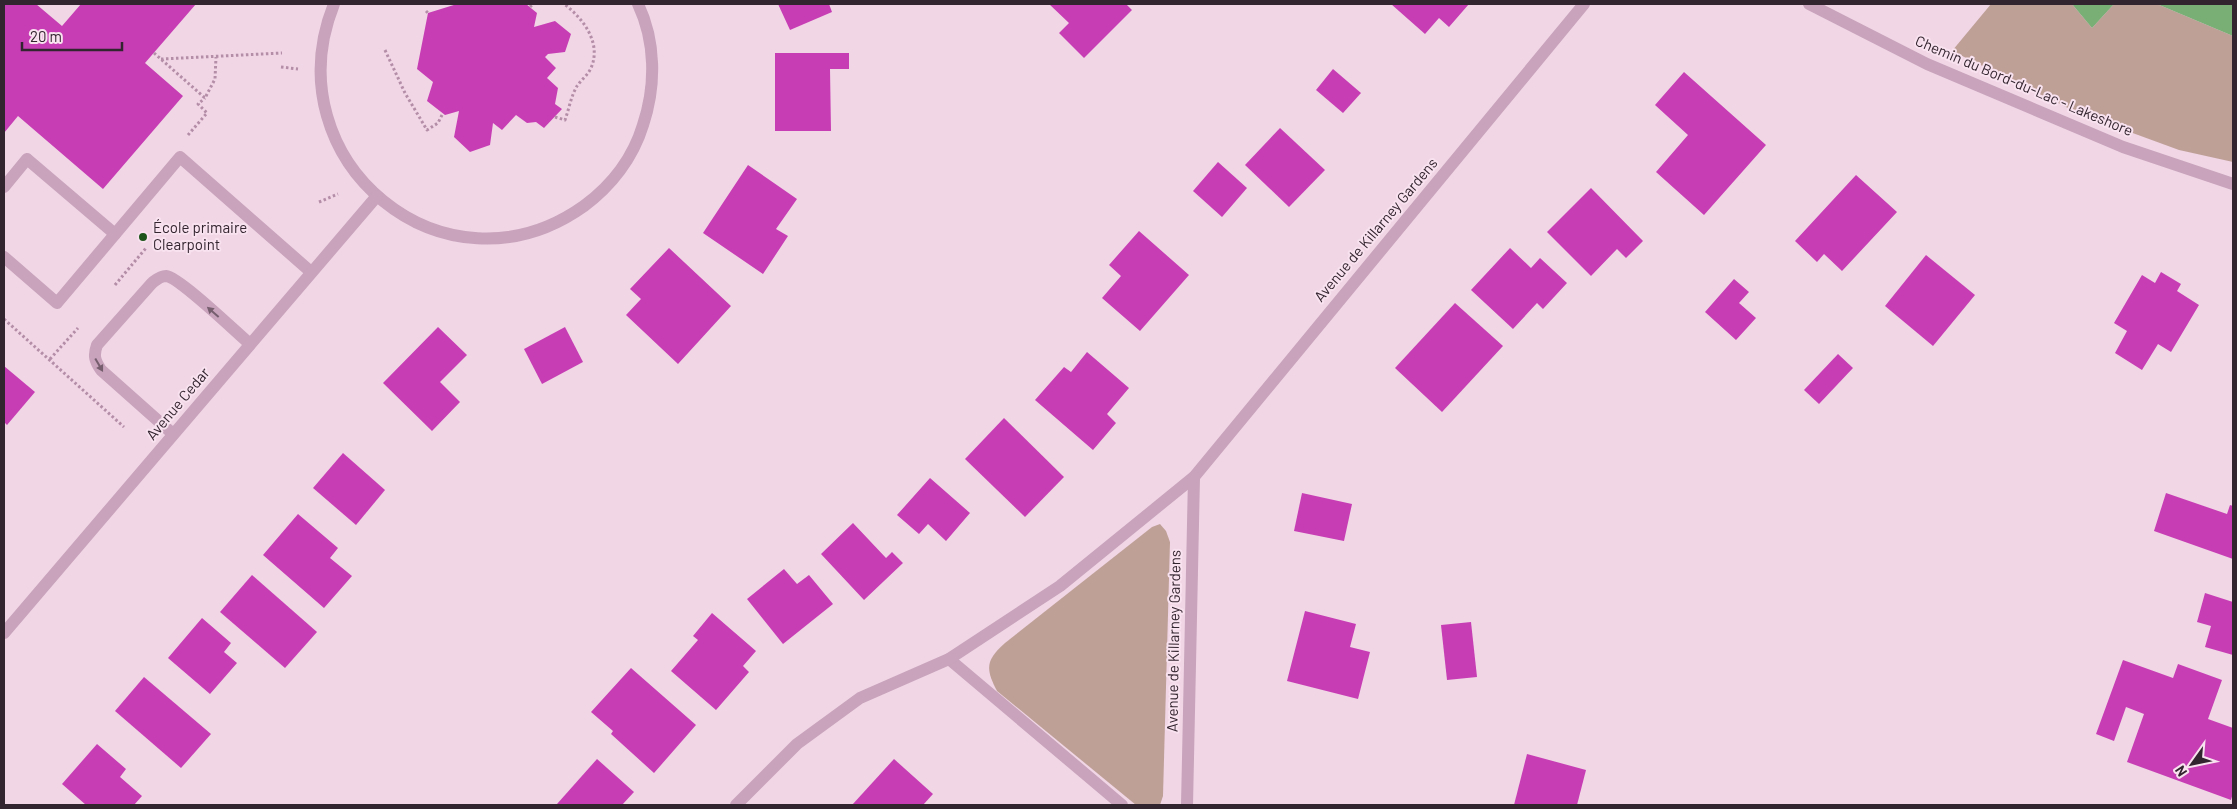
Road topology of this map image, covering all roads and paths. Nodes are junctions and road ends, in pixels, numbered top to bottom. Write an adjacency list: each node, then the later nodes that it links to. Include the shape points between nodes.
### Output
1 (334, 4): 20 (street, via 322,42 320,67 326,115 345,159)
2 (564, 4): 16 (path, via 585,26 595,47 595,56 591,69 577,86 565,120)
3 (638, 4): 20 (street, via 652,61 648,113 627,160 593,199 548,226 523,234 471,237 421,224)
4 (1584, 4): 33 (street, Avenue de Killarney Gardens)
5 (1809, 4): 17 (street, Chemin du Bord-du-Lac - Lakeshore, via 1936,68 2123,148)
6 (385, 50): 15 (path, via 427,130 438,123)
7 (154, 53): 10 (path)
8 (282, 53): 9 (path)
9 (216, 57): 10 (path); 13 (path, via 215,79)
10 (161, 59): 13 (path)
11 (281, 68): 12 (path)
12 (302, 69)
13 (204, 98): 14 (path, via 198,104)
14 (207, 113)
15 (443, 113)
16 (555, 117)
17 (2233, 184)
18 (4, 187): 22 (street, via 27,159)
19 (338, 194): 21 (path)
20 (377, 196): 25 (street, Avenue Cedar)
21 (319, 202)
22 (115, 234): 24 (street, via 57,303); 25 (street, via 180,157)
23 (146, 248): 26 (path)
24 (4, 257)
25 (311, 272): 29 (street, Avenue Cedar)
26 (110, 291)
27 (4, 319): 30 (path)
28 (81, 324): 30 (path)
29 (250, 344): 32 (street, Avenue Cedar); 32 (street, one-way to 32, via 186,288 166,276 152,283 97,345 95,361 101,370)
30 (50, 359): 31 (path)
31 (124, 427)
32 (173, 434): 34 (street, Avenue Cedar)
33 (1194, 477): 35 (street, Avenue de Killarney Gardens, via 1060,586); 38 (street, Avenue de Killarney Gardens)
34 (4, 633)
35 (949, 659): 36 (street, Avenue de Killarney Gardens, via 860,698 797,744); 37 (street)
36 (736, 805)
37 (1122, 805)
38 (1187, 805)

